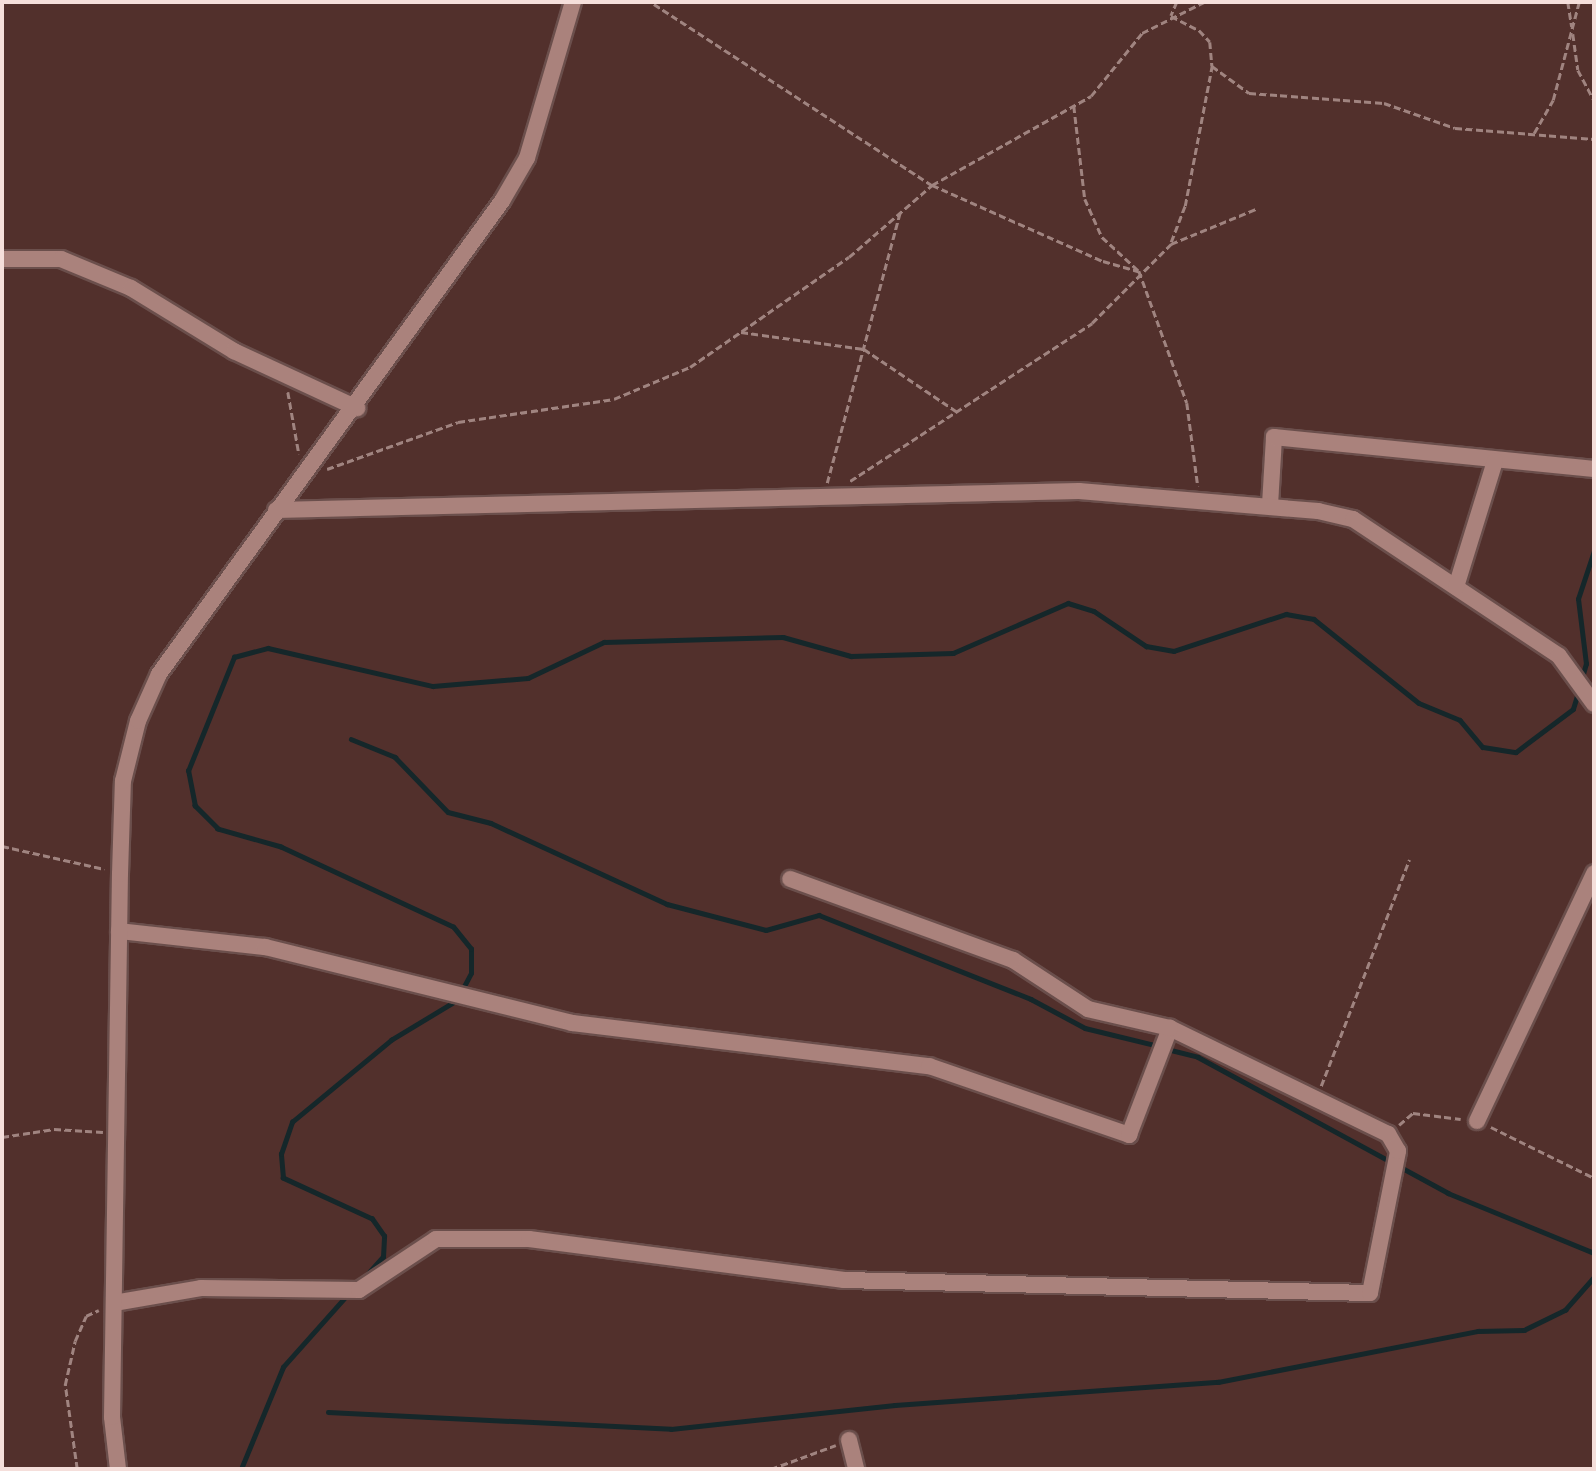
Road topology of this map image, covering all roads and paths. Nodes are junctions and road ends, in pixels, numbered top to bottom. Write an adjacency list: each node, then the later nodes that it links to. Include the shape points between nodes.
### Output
1 (573, 2): 23 (street, via 527,158)
2 (1177, 2): 7 (path)
3 (1204, 2): 7 (path)
4 (1568, 2): 8 (path)
5 (1579, 2): 8 (path)
6 (654, 4): 14 (path)
7 (1171, 16): 9 (path, via 1210,42); 11 (path, via 1142,33 1091,96)
8 (1573, 31): 10 (path, via 1578,70); 12 (path, via 1553,100)
9 (1212, 66): 12 (path, via 1249,93 1384,103 1455,128); 17 (path, via 1185,206)
10 (1594, 100)
11 (1074, 106): 14 (path); 19 (path, via 1085,200 1102,237)
12 (1533, 134): 13 (path)
13 (1594, 139)
14 (932, 185): 16 (path); 19 (path, via 1103,261)
15 (1256, 209): 17 (path)
16 (901, 212): 20 (path, via 849,257); 21 (path)
17 (1171, 244): 19 (path)
18 (2, 259): 23 (street, via 61,259 131,288 234,351)
19 (1139, 271): 24 (path, via 1092,323); 30 (path, via 1187,403)
20 (740, 332): 21 (path); 27 (path, via 690,367 614,399 457,422)
21 (863, 349): 24 (path); 29 (path)
22 (280, 382): 27 (path, via 295,417)
23 (357, 408): 27 (street)
24 (959, 412): 28 (path)
25 (1495, 461): 26 (street); 31 (street, via 1274,437); 33 (street)
26 (1594, 469)
27 (301, 479): 32 (street)
28 (847, 483)
29 (824, 497): 30 (street, via 1079,491); 32 (street)
30 (1200, 499): 31 (street)
31 (1270, 505): 33 (street, via 1353,519)
32 (276, 510): 38 (street, via 159,674 138,721 123,781)
33 (1456, 587): 34 (street, via 1559,656)
34 (1594, 704)
35 (2, 846): 38 (path)
36 (1409, 860): 42 (path)
37 (1594, 873): 43 (street)
38 (120, 874): 40 (street)
39 (790, 879): 41 (street, via 1013,960 1088,1009)
40 (119, 931): 41 (street, via 265,947 585,1025 929,1066 1129,1135); 44 (street)
41 (1170, 1028): 42 (street)
42 (1315, 1099): 45 (street)
43 (1478, 1121): 45 (path, via 1413,1113); 47 (path)
44 (116, 1133): 46 (path, via 54,1129); 48 (street)
45 (1388, 1134): 48 (street, via 1398,1151 1370,1293 844,1280 529,1239 436,1239 359,1290 201,1287)
46 (2, 1137)
47 (1594, 1178)
48 (114, 1303): 50 (path, via 86,1316 65,1385); 51 (street)
49 (849, 1440): 52 (path); 53 (street)
50 (77, 1469)
51 (118, 1469)
52 (771, 1469)
53 (856, 1469)

